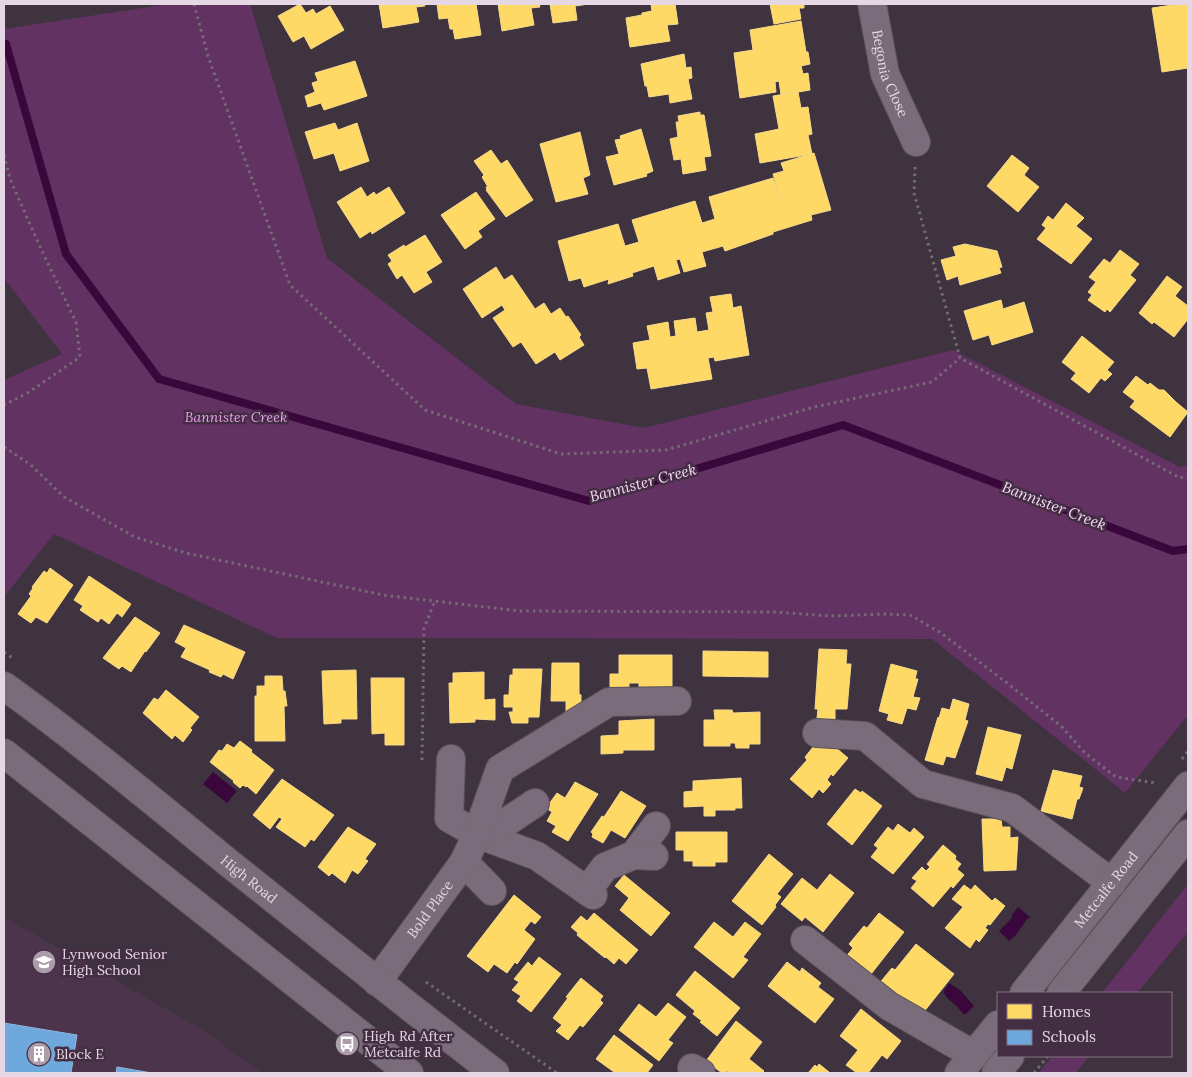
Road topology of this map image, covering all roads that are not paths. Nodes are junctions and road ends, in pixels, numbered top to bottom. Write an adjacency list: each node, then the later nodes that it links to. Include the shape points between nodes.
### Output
1 (872, 4): 2 (main road, Begonia Close, via 885,74)
2 (916, 142)
3 (4, 686): 17 (main road, High Road)
4 (677, 701): 11 (main road, Bold Place, via 609,702 500,769)
5 (818, 732): 14 (main road, via 865,736 922,784 1012,808)
6 (4, 753): 23 (main road)
7 (451, 759): 11 (main road, via 449,818)
8 (1175, 785): 14 (main road, Metcalfe Road)
9 (535, 803): 11 (main road, via 505,823)
10 (656, 826): 11 (main road, via 644,856 605,867 590,893 537,856)
11 (477, 834): 13 (main road, Bold Place)
12 (1188, 834): 19 (main road, Metcalfe Road)
13 (464, 862): 15 (main road); 17 (main road, Bold Place)
14 (1112, 883): 18 (main road, Metcalfe Road)
15 (492, 892)
16 (805, 940): 22 (main road)
17 (377, 982): 24 (main road, High Road)
18 (1025, 992)
19 (1062, 992)
20 (997, 1026): 22 (main road)
21 (1009, 1057): 25 (main road)
22 (966, 1064)
23 (409, 1073)
24 (495, 1073)
25 (996, 1073)

